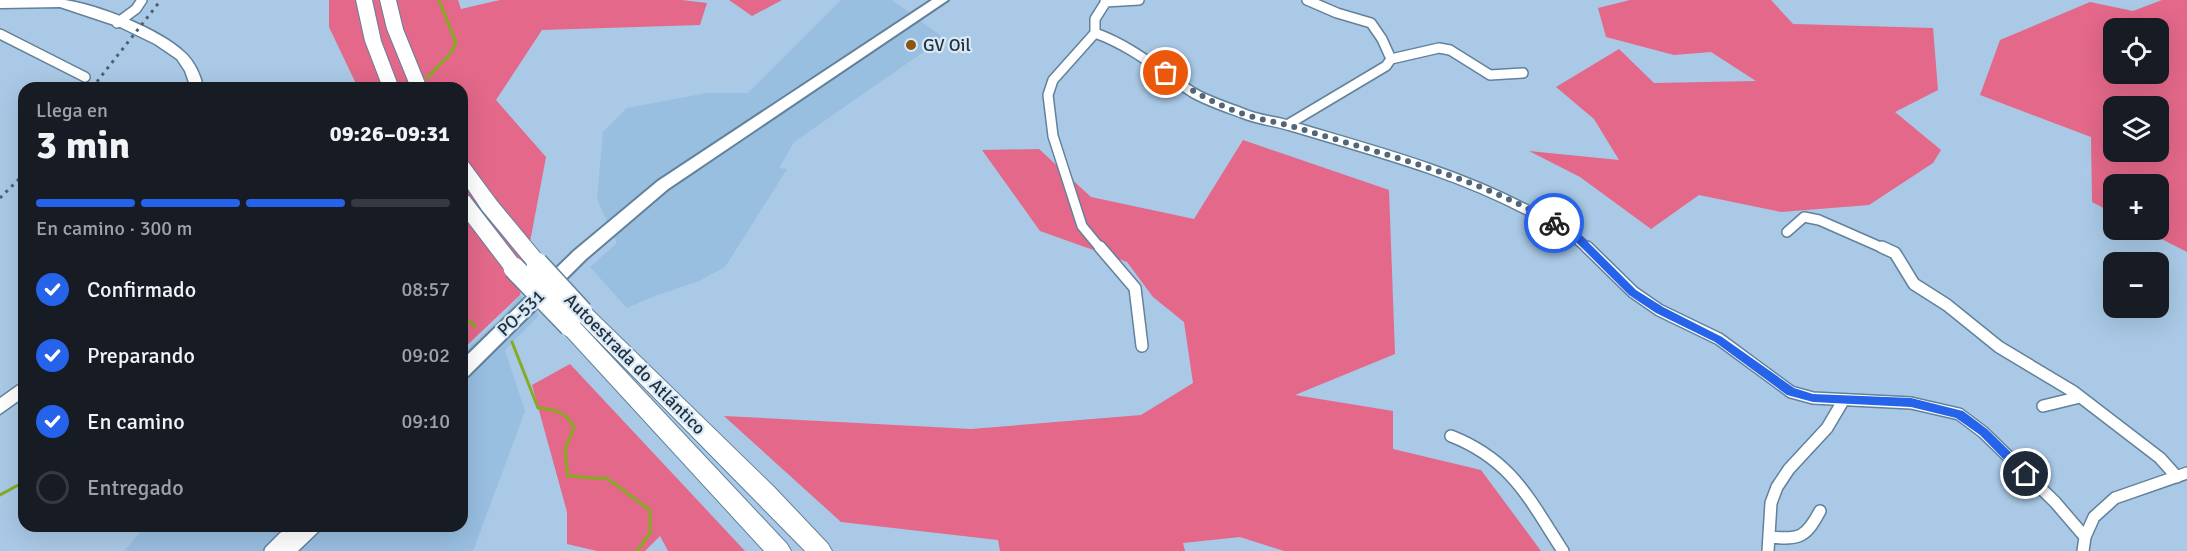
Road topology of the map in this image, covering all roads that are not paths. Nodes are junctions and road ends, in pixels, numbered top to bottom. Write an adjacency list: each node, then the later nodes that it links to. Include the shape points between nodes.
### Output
1 (142, 0): 9 (street)
2 (364, 0): 16 (highway)
3 (388, 0): 17 (highway)
4 (941, 0): 22 (main road, PO-531, via 663,185 580,255)
5 (1139, 0): 7 (street)
6 (1307, 0): 12 (street, via 1371,23)
7 (1106, 1): 10 (street, via 1096,16)
8 (0, 4): 9 (main road, via 59,3)
9 (117, 23): 15 (main road, via 181,55)
10 (1095, 33): 18 (street, via 1153,63 1194,93 1246,115); 24 (street, via 1053,80 1048,95 1049,115 1082,226 1135,288)
11 (0, 34): 14 (street)
12 (1391, 59): 13 (street, via 1440,48 1490,75); 18 (street, via 1386,66)
13 (1523, 73)
14 (85, 77)
15 (195, 82)
16 (389, 82)
17 (417, 82)
18 (1287, 125): 30 (street, via 1442,172 1499,195 1575,236 1633,292 1659,310 1719,339 1791,392)
19 (468, 175): 23 (highway, Autoestrada do Atlántico, bridge)
20 (468, 209): 23 (highway, Autoestrada do Atlántico, bridge, via 514,268)
21 (1787, 232): 29 (street, via 1804,217 1895,253 1914,284 1947,304 1999,347)
22 (519, 315): 25 (street, PO-531); 26 (main road, PO-531); 27 (street, PO-531)
23 (576, 319): 44 (highway, Autoestrada do Atlántico); 45 (highway, Autoestrada do Atlántico, via 758,486)
24 (1142, 346)
25 (468, 358)
26 (468, 365)
27 (468, 372)
28 (18, 393): 32 (main road)
29 (2080, 397): 31 (street); 34 (street)
30 (1844, 400): 39 (street, via 1828,427 1778,483 1772,499); 40 (street, via 1911,403 1959,414 2055,502)
31 (2043, 406)
32 (0, 407)
33 (1451, 436): 46 (street, via 1472,442 1505,467)
34 (2182, 475): 40 (street, via 2115,498 2094,517)
35 (1820, 511): 39 (street, via 1804,537)
36 (289, 532): 41 (street)
37 (300, 532): 42 (main road)
38 (310, 532): 43 (street)
39 (1771, 537): 47 (street)
40 (2085, 537): 48 (street)
41 (270, 551)
42 (282, 551)
43 (290, 551)
44 (779, 551)
45 (820, 551)
46 (1563, 551)
47 (1768, 551)
48 (2083, 551)

